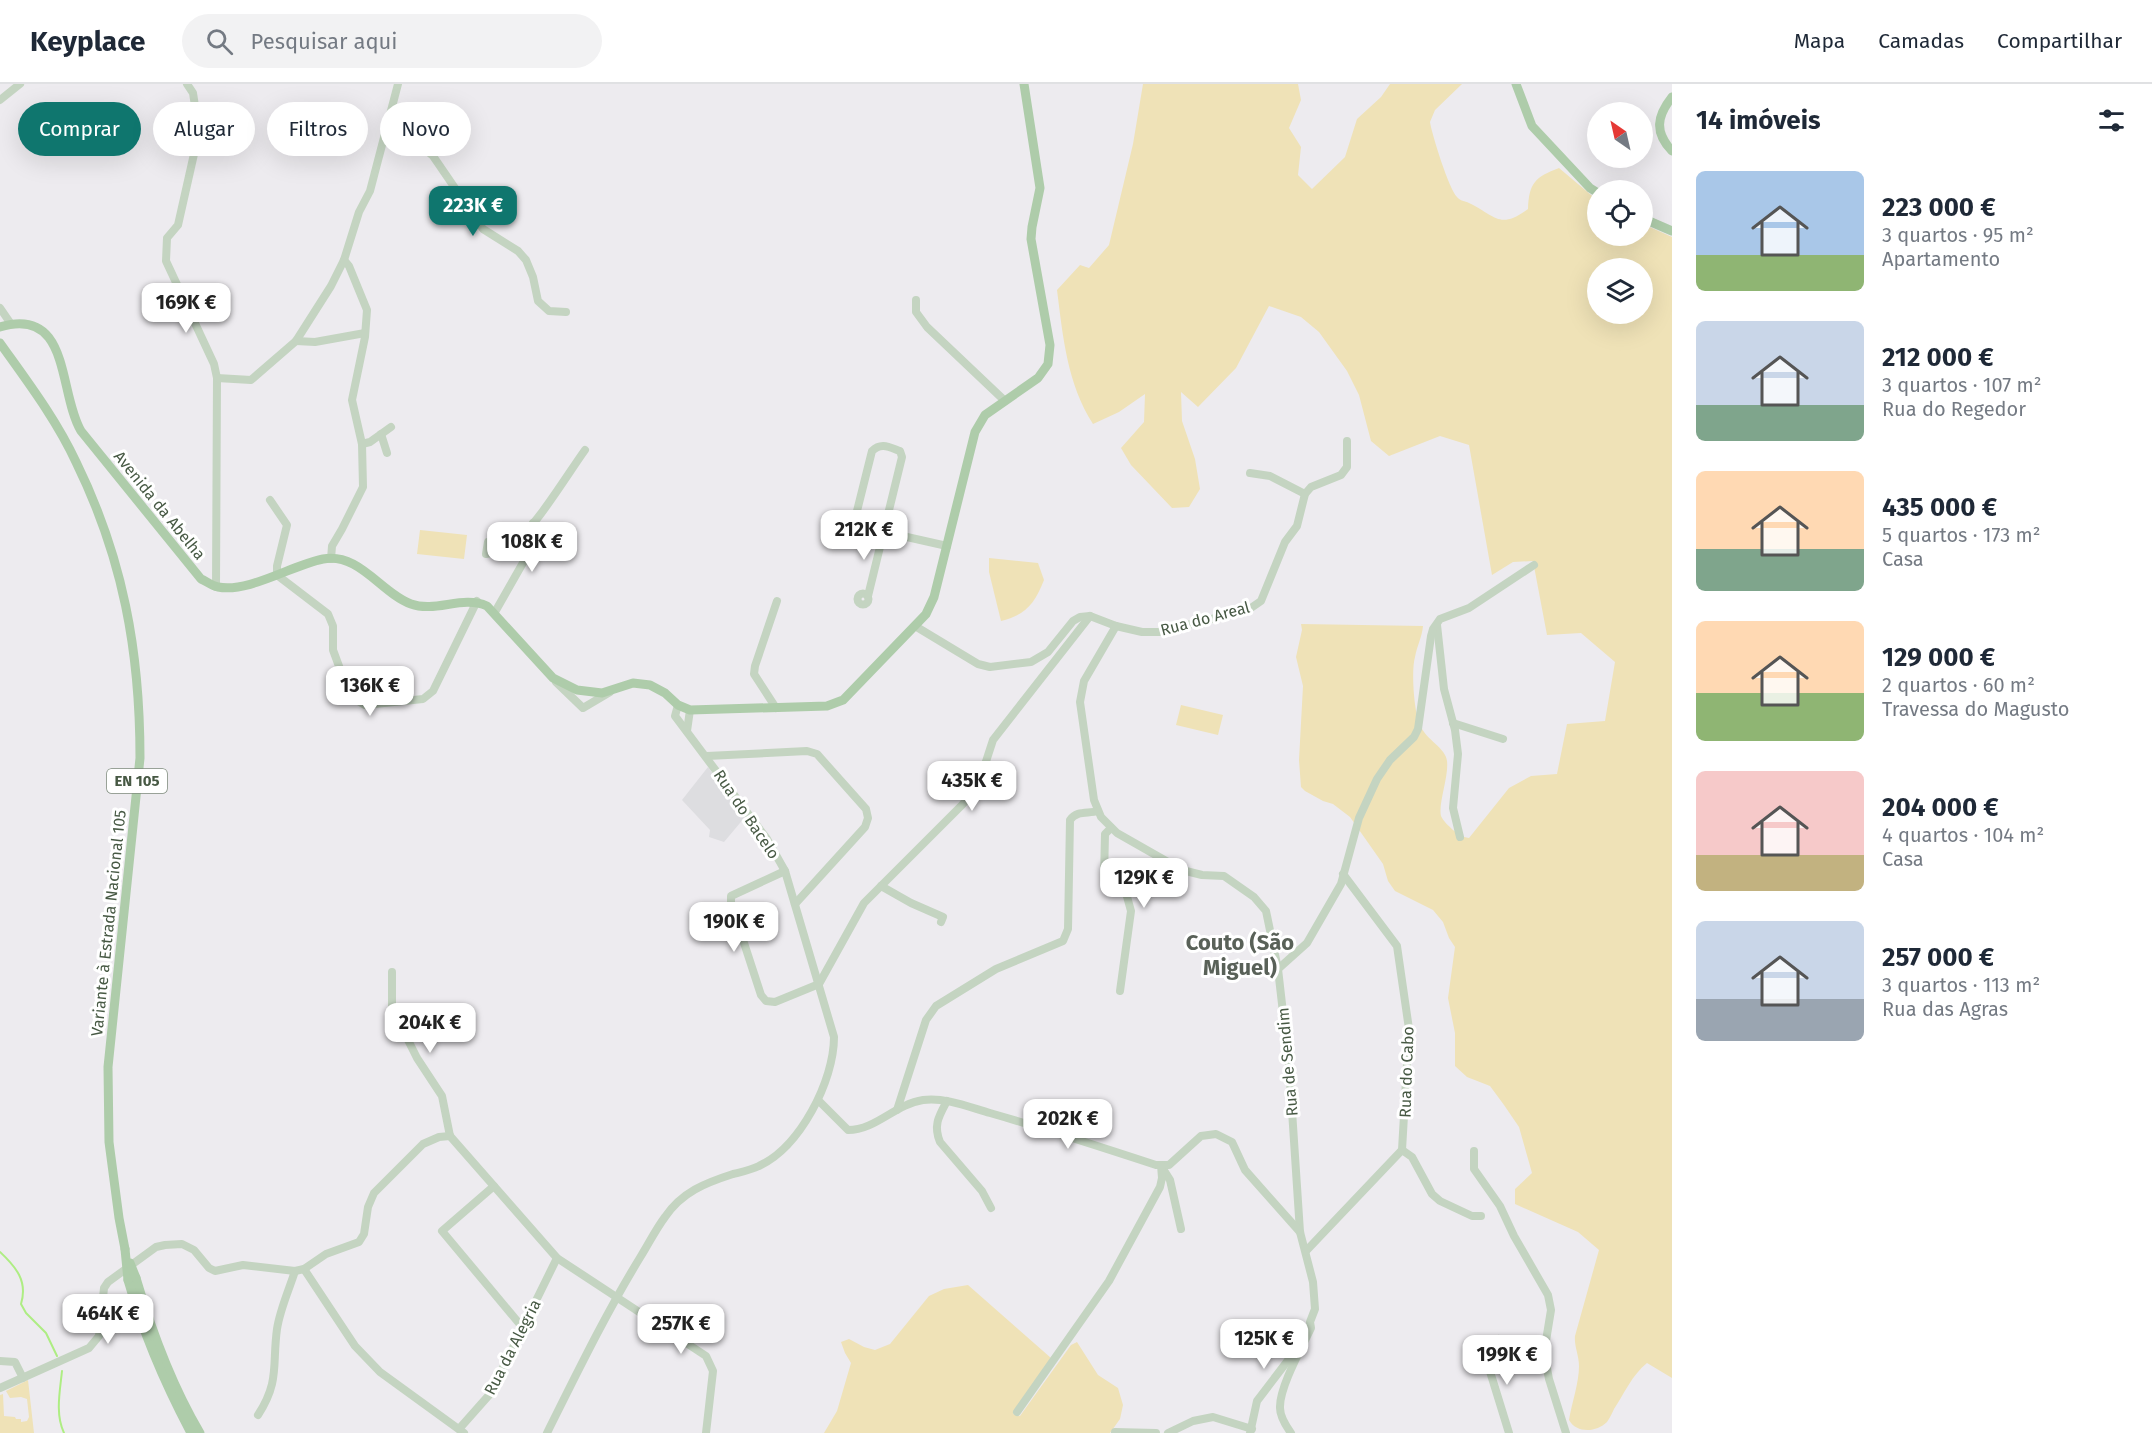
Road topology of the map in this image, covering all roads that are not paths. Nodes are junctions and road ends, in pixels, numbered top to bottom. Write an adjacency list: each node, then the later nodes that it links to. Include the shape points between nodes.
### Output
1 (20, 84): 7 (street)
2 (187, 84): 24 (street, via 195,106 195,154 178,225 167,238 166,261)
3 (398, 84): 8 (street)
4 (1024, 84): 25 (main road, via 1040,188 1031,239 1050,345 1048,364 1038,378)
5 (1516, 84): 12 (main road, via 1532,126)
6 (1672, 97): 10 (main road, via 1662,111 1659,129)
7 (0, 100)
8 (393, 102)
9 (380, 150): 15 (street, via 370,191)
10 (1672, 151)
11 (433, 156): 18 (street, via 483,229 518,250 526,260 538,301 549,311)
12 (1587, 185)
13 (1653, 223): 14 (main road)
14 (1672, 231)
15 (344, 260): 21 (street, via 367,310); 22 (street)
16 (916, 300): 25 (street, via 916,312 927,327)
17 (0, 308): 19 (street)
18 (566, 312)
19 (11, 324): 20 (main road, Avenida da Abelha); 42 (main road, Avenida da Abelha, via 26,324 51,338 81,431 201,579)
20 (0, 327)
21 (365, 333): 22 (street, via 315,342); 29 (street, via 352,400)
22 (296, 341): 24 (street, via 251,380)
23 (0, 343): 87 (main road, Variante à Estrada Nacional 105 / EN 105, bridge, via 39,397 76,461 99,513 118,572 136,662 140,758 108,1067 109,1142 118,1218)
24 (217, 378): 42 (street)
25 (1005, 401): 38 (main road, via 985,415 975,432)
26 (391, 427): 27 (street)
27 (381, 434): 29 (street); 31 (street)
28 (1347, 441): 33 (street, via 1347,467 1341,475 1311,487)
29 (362, 444): 39 (street, via 363,487 332,546)
30 (585, 450): 35 (street)
31 (387, 453)
32 (1250, 473): 33 (street, via 1270,476)
33 (1305, 494): 50 (street, Rua do Areal, via 1297,526 1285,542 1261,601 1248,609 1159,632)
34 (270, 500): 41 (street, via 287,525)
35 (533, 523): 37 (street, via 499,552 486,554); 46 (street, via 532,547)
36 (885, 532): 36 (street, via 858,526 855,519 872,451 882,445 900,451 902,456); 38 (street); 43 (street)
37 (488, 542)
38 (947, 546): 49 (main road, via 934,597)
39 (331, 559): 41 (main road); 45 (main road, via 352,564 409,603 424,607)
40 (1534, 565): 48 (street, via 1469,608)
41 (277, 575): 42 (main road, via 236,587); 45 (street, via 328,614 333,626 333,650 350,696 365,705 423,699 433,691)
42 (216, 587)
43 (868, 596)
44 (777, 601): 54 (street, via 754,674)
45 (477, 602): 46 (main road)
46 (495, 612): 51 (main road)
47 (1089, 616): 49 (street, via 1073,621 1048,652 1031,662 990,667 978,664); 50 (street, Rua do Areal); 65 (street, via 993,741 978,786)
48 (1437, 623): 56 (street, via 1444,689); 64 (street, via 1431,636 1418,729 1377,779 1359,819)
49 (915, 626): 54 (main road, via 843,700 827,706)
50 (1116, 626): 60 (street, Rua de Sendim, via 1084,681 1080,702)
51 (553, 678): 52 (main road, via 577,690 602,693); 52 (street, via 583,708)
52 (616, 688): 53 (main road, via 633,683 650,685)
53 (678, 705): 55 (main road); 57 (street, Rua do Bacelo, via 675,716)
54 (776, 708): 55 (main road)
55 (690, 710): 57 (street)
56 (1453, 723): 58 (street); 62 (street, via 1458,754 1453,808)
57 (687, 731): 59 (street, Rua do Bacelo)
58 (1503, 739)
59 (707, 756): 63 (street, Rua do Bacelo, via 767,839); 66 (street, via 807,751 817,754 866,809 866,827)
60 (1098, 811): 61 (street, Rua de Sendim); 74 (street, via 1079,813 1070,820 1068,929 1063,941 996,969 936,1006 926,1020)
61 (1111, 828): 68 (street, Rua de Sendim, via 1182,870 1224,876 1254,897 1266,911); 71 (street, via 1105,834 1104,879 1126,893 1131,911)
62 (1460, 837)
63 (785, 871): 66 (street, Rua do Bacelo); 70 (street, via 739,891 731,896 731,903 766,1001 775,1002)
64 (1343, 874): 68 (street, via 1307,944); 76 (street, Rua do Cabo, via 1397,946 1409,1029)
65 (881, 886): 67 (street, via 943,917); 70 (street, via 864,903)
66 (795, 904): 70 (street, Rua do Bacelo)
67 (941, 922)
68 (1278, 969): 83 (street, Rua de Sendim)
69 (392, 972): 75 (street, via 392,1008 442,1096)
70 (819, 984): 72 (street, Rua do Bacelo, via 834,1050)
71 (1120, 991)
72 (818, 1100): 74 (street, via 848,1130 860,1130); 88 (street, Rua do Bacelo, via 801,1128 771,1159 758,1167 712,1180 684,1196 665,1217)
73 (947, 1101): 74 (street, via 922,1100); 78 (street); 80 (street, via 935,1124 936,1133)
74 (897, 1110)
75 (450, 1136): 79 (street); 86 (street, via 423,1144 374,1193 359,1242 326,1254)
76 (1402, 1150): 81 (street, via 1412,1157 1440,1201 1472,1216); 84 (street)
77 (1474, 1151): 110 (street, via 1474,1169 1500,1206 1548,1295 1551,1310 1544,1353)
78 (1161, 1165): 82 (street, via 1170,1180); 83 (street, via 1169,1165 1201,1136 1216,1134 1232,1142 1245,1170); 96 (street, via 1160,1187 1109,1281)
79 (494, 1186): 85 (street); 90 (street, via 442,1232)
80 (991, 1208)
81 (1481, 1216)
82 (1181, 1229)
83 (1300, 1232): 84 (street, Rua de Sendim)
84 (1306, 1251): 89 (street, Rua de Sendim, via 1315,1308)
85 (557, 1258): 88 (street); 90 (street, Rua da Alegria)
86 (299, 1270): 93 (street, via 243,1265 215,1271 182,1244 156,1247 108,1282 99,1336 88,1348); 97 (street, via 280,1316 274,1378); 98 (street, via 355,1346 380,1372)
87 (132, 1279): 94 (main road, EN 105, via 142,1329); 103 (main road, EN 105, via 185,1407)
88 (616, 1296): 104 (street, Rua do Bacelo); 105 (street, via 706,1356 713,1371)
89 (1310, 1322): 99 (street, via 1289,1359 1257,1401); 108 (street, via 1311,1328 1280,1402 1282,1418)
90 (523, 1328): 98 (street, Rua da Alegria, via 490,1394)
91 (1499, 1339): 109 (street, via 1488,1365)
92 (0, 1361): 93 (street, via 15,1362)
93 (23, 1378): 95 (street)
94 (163, 1380): 101 (main road); 102 (main road, EN 105)
95 (0, 1388)
96 (1017, 1412)
97 (258, 1415)
98 (462, 1431)
99 (1251, 1431): 107 (street, via 1213,1417)
100 (1115, 1432): 106 (street)
101 (184, 1433)
102 (191, 1433)
103 (200, 1433)
104 (547, 1433)
105 (706, 1433)
106 (1156, 1433)
107 (1168, 1433)
108 (1291, 1433)
109 (1509, 1433)
110 (1566, 1433)

